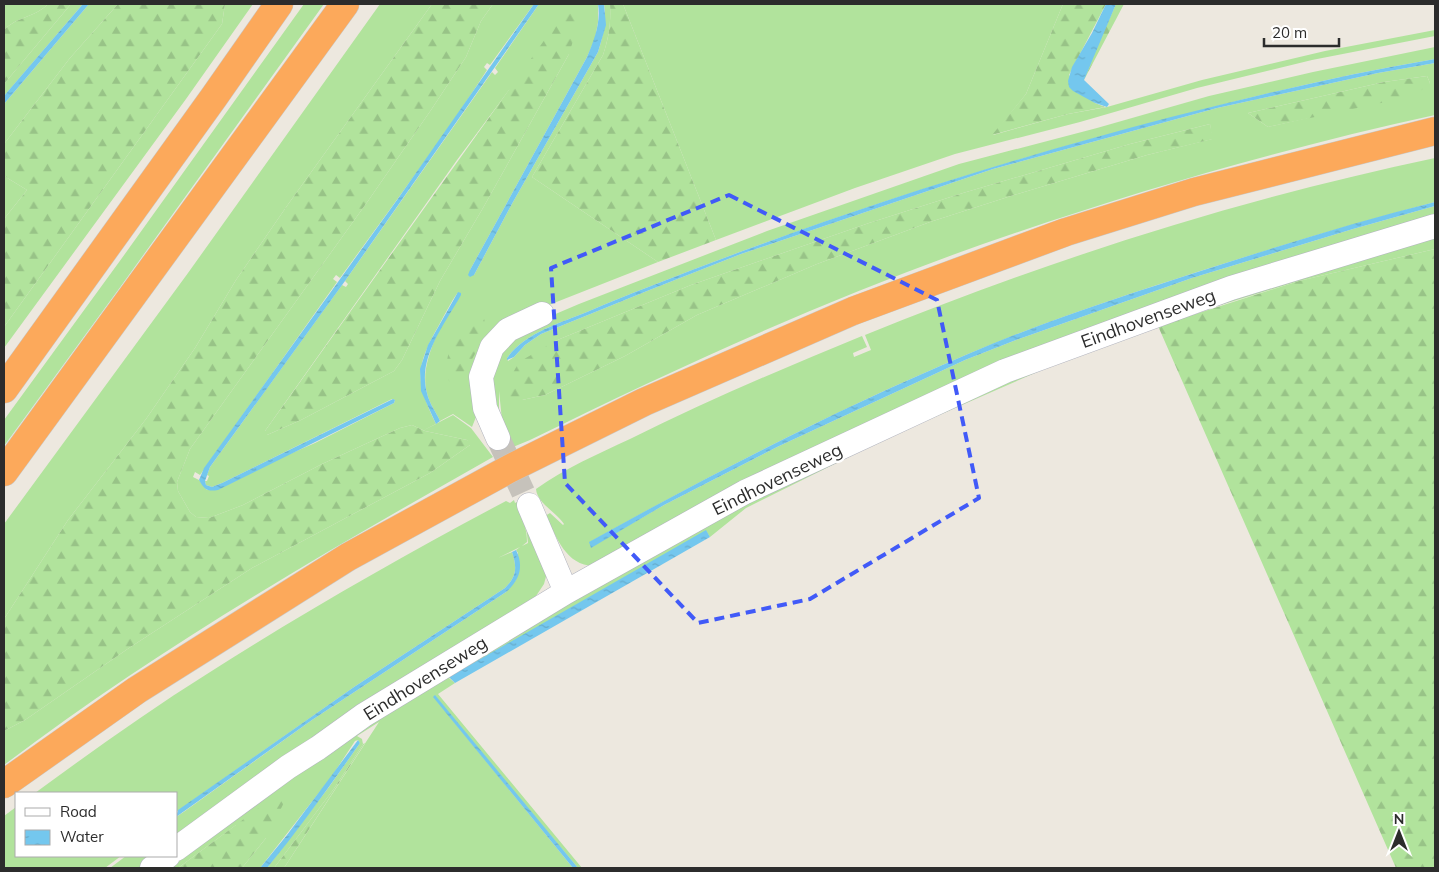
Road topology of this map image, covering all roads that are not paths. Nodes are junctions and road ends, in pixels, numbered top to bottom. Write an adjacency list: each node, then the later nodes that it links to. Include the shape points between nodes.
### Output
1 (280, 4): 6 (highway)
2 (345, 4): 8 (highway)
3 (1435, 131): 11 (highway, via 1194,192 1066,232 853,311 644,402 509,469 348,558 137,690)
4 (1435, 226): 10 (street, Eindhovenseweg, via 1230,288 1004,371 745,492)
5 (542, 314): 7 (street, via 508,330 492,348 481,377 485,408)
6 (4, 389)
7 (498, 438)
8 (4, 472)
9 (529, 504): 10 (street)
10 (566, 592): 12 (street, Eindhovenseweg, via 364,714)
11 (4, 784)
12 (178, 848)
13 (167, 857): 14 (street)
14 (152, 868)

